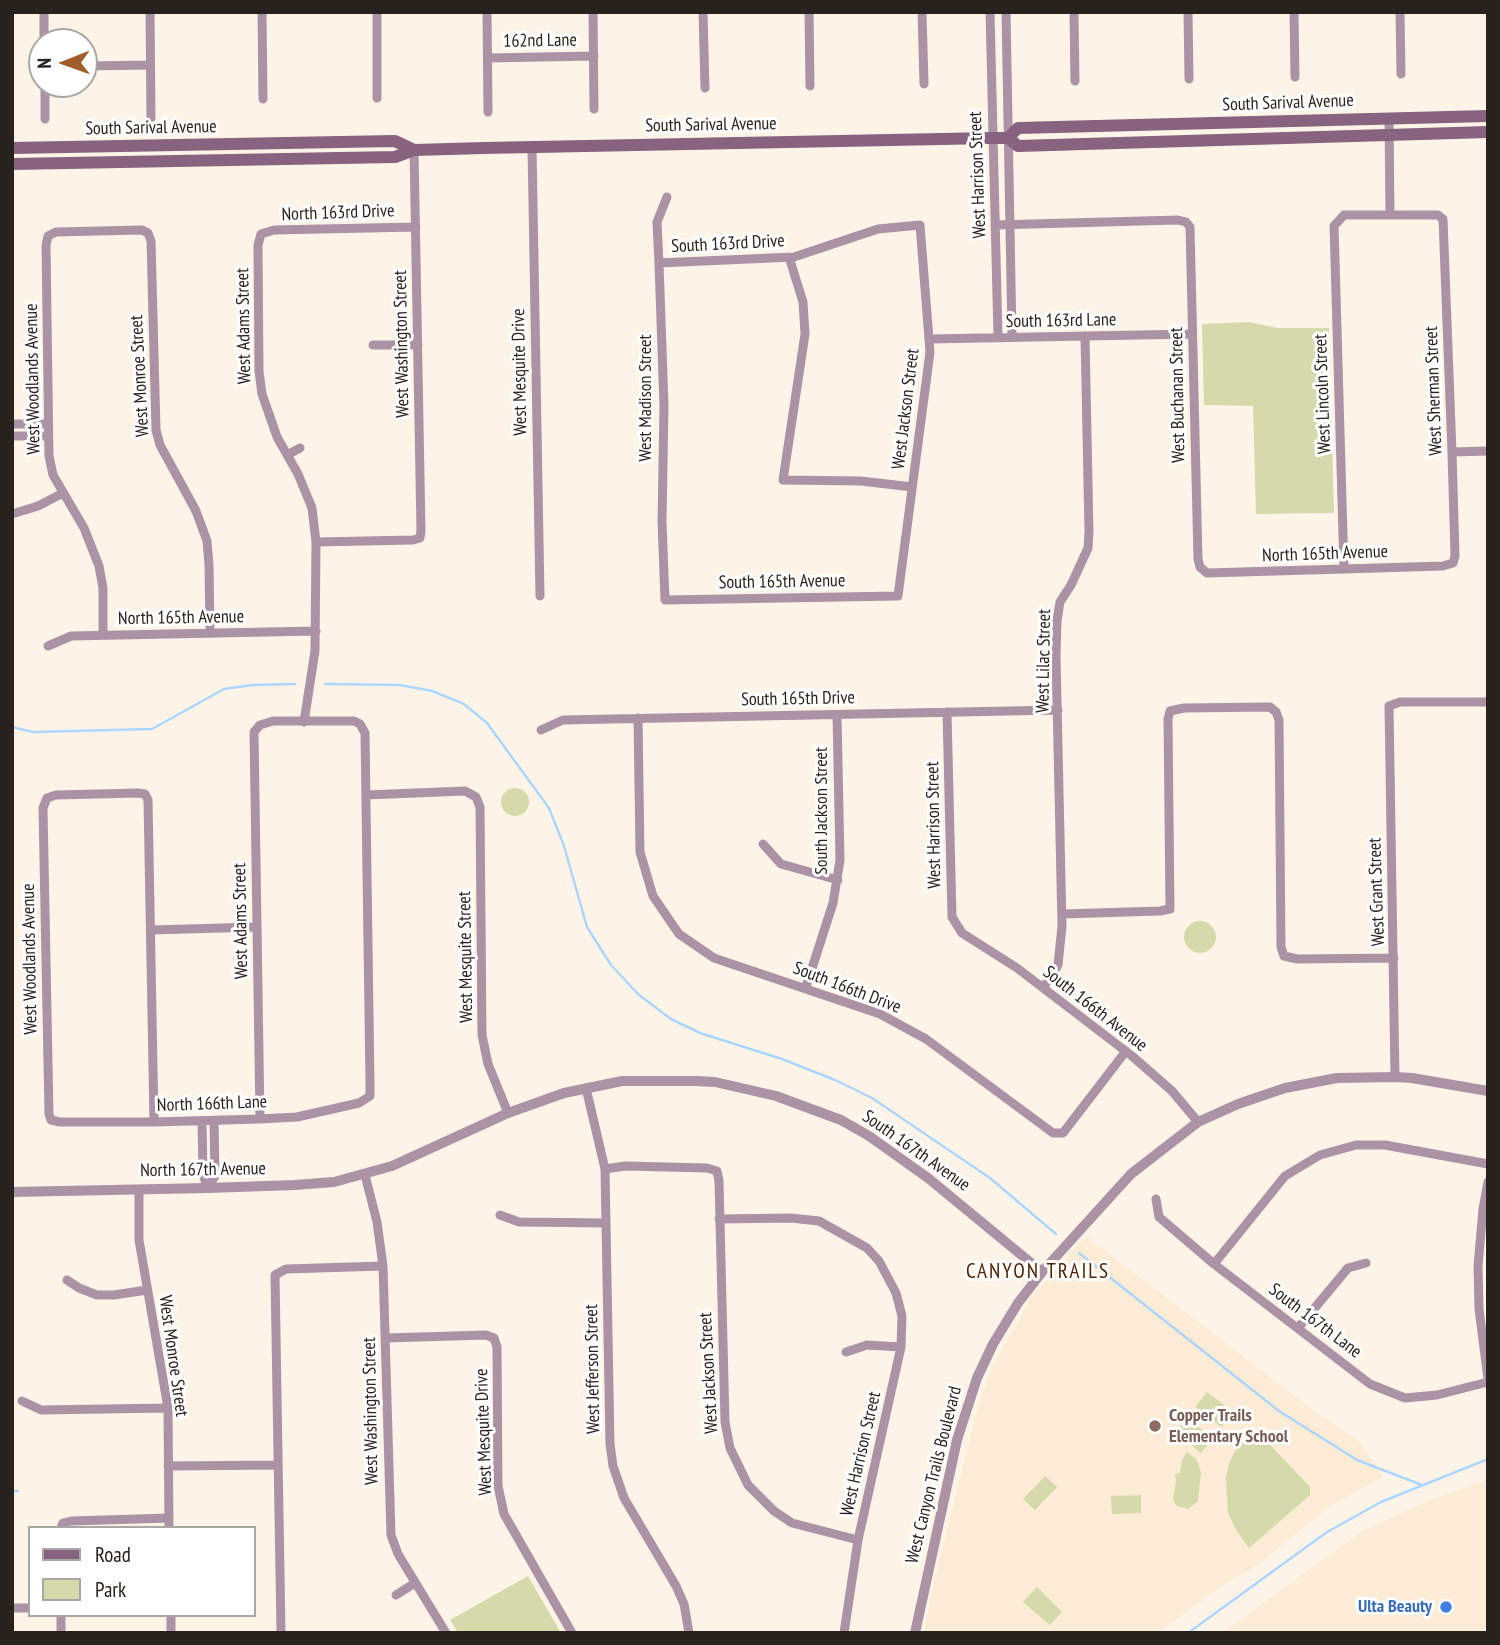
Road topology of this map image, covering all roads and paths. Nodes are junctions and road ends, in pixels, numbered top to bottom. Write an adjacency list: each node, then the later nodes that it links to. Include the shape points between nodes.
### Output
1 (150, 12): 17 (street)
2 (262, 12): 28 (street)
3 (377, 12): 27 (street)
4 (487, 12): 16 (street)
5 (593, 12): 15 (street)
6 (703, 12): 25 (street)
7 (809, 12): 24 (street)
8 (922, 12): 23 (street)
9 (990, 12): 37 (street, West Harrison Street)
10 (1006, 12): 38 (street, West Harrison Street)
11 (1074, 12): 22 (street)
12 (1188, 12): 21 (street)
13 (1294, 12): 20 (street)
14 (1400, 12): 19 (street)
15 (594, 56): 16 (street, 162nd Lane); 29 (street)
16 (488, 58): 30 (street)
17 (150, 65): 18 (street); 32 (street)
18 (98, 66)
19 (1401, 74)
20 (1295, 77)
21 (1189, 79)
22 (1075, 80)
23 (924, 84)
24 (810, 86)
25 (705, 88)
26 (45, 98): 34 (street)
27 (377, 98)
28 (263, 99)
29 (594, 109)
30 (488, 112)
31 (1488, 116): 33 (main road, South Sarival Avenue)
32 (151, 118)
33 (1389, 118): 36 (street); 38 (main road, South Sarival Avenue, via 1018,128)
34 (45, 119)
35 (1488, 132): 36 (main road, South Sarival Avenue)
36 (1390, 135): 38 (main road, South Sarival Avenue, via 1018,146); 44 (street)
37 (992, 138): 38 (main road, South Sarival Avenue); 39 (main road, South Sarival Avenue); 46 (street, West Harrison Street)
38 (1008, 138): 47 (street, West Harrison Street)
39 (532, 147): 41 (main road, South Sarival Avenue); 75 (street, West Mesquite Drive)
40 (12, 148): 41 (main road, South Sarival Avenue, via 395,141)
41 (414, 150): 42 (main road, South Sarival Avenue, via 395,157); 48 (street, West Washington Street)
42 (12, 164)
43 (667, 197): 52 (street, West Madison Street, via 657,222)
44 (1390, 215): 66 (street, West Sherman Street, via 1438,215 1443,219); 74 (street, West Lincoln Street, via 1344,215 1334,226)
45 (920, 225): 51 (street, South 163rd Drive, via 878,229); 57 (street, West Jackson Street)
46 (995, 225): 47 (street); 54 (street, West Harrison Street)
47 (1010, 225): 53 (street, West Buchanan Street, via 1186,222 1190,227); 55 (street, West Harrison Street)
48 (416, 227): 50 (street, North 163rd Drive); 59 (street, West Washington Street)
49 (148, 233): 61 (street, West Woodlands Avenue, via 56,232 48,236); 79 (street, West Monroe Street, via 156,430 205,533)
50 (261, 234): 67 (street, West Adams Street, via 262,394)
51 (789, 257): 52 (street, South 163rd Drive); 68 (street, via 803,302 805,334 783,481 861,481)
52 (659, 263): 77 (street, West Madison Street)
53 (1192, 334): 56 (street, South 163rd Lane); 73 (street, West Buchanan Street)
54 (998, 337): 55 (street, South 163rd Lane); 57 (street, South 163rd Lane)
55 (1012, 337): 56 (street, South 163rd Lane)
56 (1085, 337): 83 (street, West Lilac Street, via 1088,548 1060,602)
57 (930, 339): 68 (street, West Jackson Street)
58 (373, 345): 59 (street)
59 (418, 345): 71 (street, West Washington Street, via 420,538)
60 (12, 424): 61 (street)
61 (48, 424): 63 (street, West Woodlands Avenue)
62 (12, 436): 63 (street)
63 (48, 436): 69 (street, West Woodlands Avenue, via 53,475)
64 (300, 448): 67 (street)
65 (1488, 451): 66 (street)
66 (1452, 452): 72 (street, West Sherman Street)
67 (287, 455): 71 (street, West Adams Street, via 313,508)
68 (912, 487): 76 (street, West Jackson Street)
69 (63, 493): 70 (street); 80 (street, West Woodlands Avenue, via 99,566)
70 (12, 514)
71 (316, 542): 78 (street, West Adams Street)
72 (1453, 563): 74 (street, North 165th Avenue)
73 (1200, 567): 74 (street, North 165th Avenue, via 1207,573)
74 (1344, 569)
75 (540, 596)
76 (898, 596): 77 (street, South 165th Avenue)
77 (665, 600)
78 (316, 631): 79 (street, North 165th Avenue); 87 (street, West Adams Street)
79 (210, 633): 80 (street, North 165th Avenue)
80 (103, 635): 81 (street, North 165th Avenue, via 71,636)
81 (48, 646)
82 (1488, 702): 96 (street, West Grant Street, via 1399,702 1389,706)
83 (1058, 710): 84 (street, South 165th Drive); 92 (street, West Lilac Street)
84 (947, 712): 85 (street, South 165th Drive); 95 (street, West Harrison Street, via 952,917)
85 (837, 715): 86 (street, South 165th Drive); 91 (street, South Jackson Street)
86 (638, 718): 88 (street, South 165th Drive, via 563,720); 97 (street, South 166th Drive, via 640,852 653,897 679,934 714,958)
87 (304, 722): 89 (street, via 360,724 365,733); 93 (street, West Adams Street, via 273,722 254,732)
88 (541, 730)
89 (366, 795): 103 (street, West Mesquite Street, via 465,791 476,797 480,807 482,1035); 104 (street, North 166th Lane, via 370,1096 359,1103 297,1117)
90 (763, 844): 91 (street, via 781,864)
91 (838, 880): 97 (street, South Jackson Street)
92 (1062, 914): 96 (street, via 1170,909 1170,711 1270,707 1279,720 1284,956); 98 (street, West Lilac Street, via 1058,965)
93 (257, 927): 94 (street); 104 (street, West Adams Street)
94 (151, 930): 105 (street, West Woodlands Avenue, via 145,794 47,798 43,808); 108 (street)
95 (962, 933): 98 (street, South 166th Avenue)
96 (1394, 958): 100 (street, West Grant Street)
97 (806, 987): 99 (street, South 166th Drive, via 880,1014 926,1039 1053,1133 1063,1133)
98 (1043, 988): 99 (street, South 166th Avenue)
99 (1126, 1051): 109 (street, South 166th Avenue, via 1172,1091)
100 (1395, 1077): 102 (street, West Canyon Trails Boulevard); 109 (street, West Canyon Trails Boulevard, via 1351,1077 1285,1088)
101 (586, 1088): 103 (street, South 167th Avenue); 112 (street, West Jefferson Street); 125 (street, South 167th Avenue, via 654,1079 715,1082 776,1096 841,1120 928,1178)
102 (1488, 1091)
103 (508, 1113): 111 (street, South 167th Avenue)
104 (260, 1119): 107 (street, North 166th Lane)
105 (51, 1120): 108 (street, North 166th Lane)
106 (202, 1121): 107 (street, North 166th Lane); 108 (street, North 166th Lane); 115 (street, via 203,1175)
107 (214, 1121): 115 (street, via 215,1176)
108 (154, 1122)
109 (1198, 1122): 125 (street, West Canyon Trails Boulevard, via 1131,1174)
110 (1488, 1164): 123 (street, via 1385,1145 1320,1155 1286,1176)
111 (392, 1167): 113 (street, North 167th Avenue)
112 (605, 1169): 120 (street, West Jackson Street, via 717,1171); 121 (street, West Jefferson Street)
113 (365, 1175): 115 (street, North 167th Avenue, via 334,1182); 124 (street, West Washington Street)
114 (1488, 1182): 132 (street, via 1478,1266)
115 (208, 1188): 116 (street, North 167th Avenue)
116 (139, 1190): 117 (street, North 167th Avenue); 127 (street, West Monroe Street, via 138,1227)
117 (12, 1192)
118 (1156, 1199): 123 (street, South 167th Lane, via 1159,1217)
119 (500, 1214): 121 (street, via 519,1222)
120 (719, 1219): 130 (street, West Harrison Street, via 819,1221 867,1248 892,1283 901,1316); 139 (street, West Jackson Street, via 724,1422 730,1448 748,1485 774,1511 792,1523)
121 (606, 1223): 145 (street, West Jefferson Street, via 613,1466 624,1498 676,1586)
122 (1366, 1263): 128 (street, via 1348,1268)
123 (1214, 1264): 128 (street, South 167th Lane)
124 (383, 1266): 129 (street, West Washington Street); 135 (street, via 286,1269 275,1275)
125 (1042, 1272): 147 (street, West Canyon Trails Boulevard, via 1003,1326 966,1408)
126 (67, 1280): 127 (street, via 97,1295)
127 (147, 1290): 134 (street, West Monroe Street)
128 (1298, 1328): 132 (street, South 167th Lane, via 1370,1384 1405,1398)
129 (386, 1338): 140 (street, West Washington Street, via 389,1522 398,1555); 144 (street, West Mesquite Drive, via 494,1338 498,1486 503,1514)
130 (901, 1347): 131 (street, via 867,1345); 139 (street, West Harrison Street)
131 (846, 1352)
132 (1488, 1381)
133 (22, 1401): 134 (street, via 41,1410)
134 (167, 1408): 136 (street, West Monroe Street)
135 (278, 1465): 136 (street); 142 (street)
136 (168, 1466): 137 (street, West Monroe Street)
137 (169, 1523): 138 (street, via 71,1521)
138 (62, 1526)
139 (858, 1540): 146 (street, West Harrison Street)
140 (415, 1583): 141 (street); 143 (street, West Washington Street)
141 (396, 1595)
142 (281, 1633)
143 (446, 1633)
144 (572, 1633)
145 (690, 1633)
146 (844, 1633)
147 (915, 1633)

